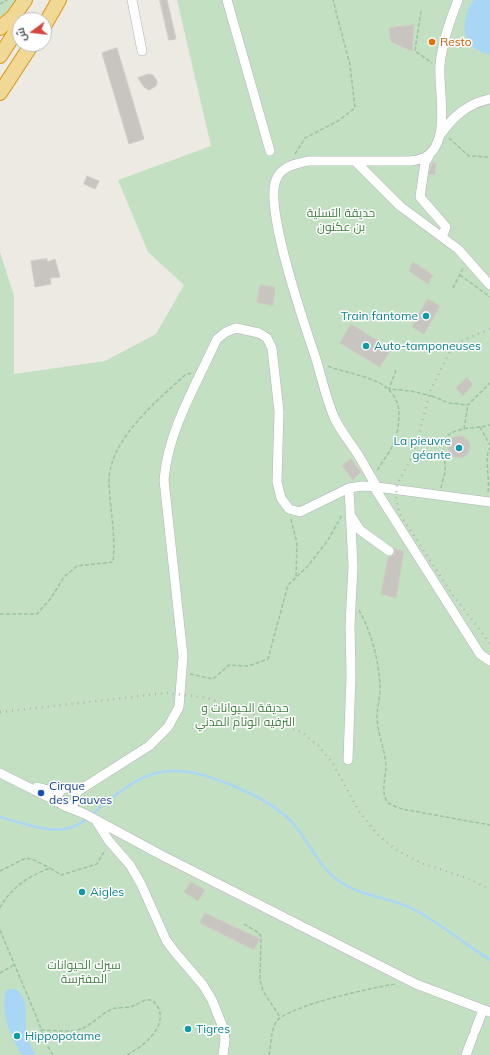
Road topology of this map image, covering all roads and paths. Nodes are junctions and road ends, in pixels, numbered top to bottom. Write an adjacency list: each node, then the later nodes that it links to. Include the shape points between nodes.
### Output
1 (7, 0): 9 (path)
2 (25, 0): 13 (highway, via 14,17)
3 (35, 0): 11 (highway)
4 (59, 0): 12 (highway)
5 (132, 0): 15 (street)
6 (227, 0): 24 (street)
7 (333, 0): 28 (path, via 350,65 355,108 338,121 305,138)
8 (458, 0): 18 (street, via 442,48)
9 (0, 4)
10 (421, 11): 18 (path, via 415,51)
11 (28, 12)
12 (52, 12)
13 (0, 28)
14 (12, 37): 17 (highway)
15 (142, 51)
16 (27, 52): 19 (highway)
17 (0, 56)
18 (440, 69): 23 (street, via 443,102)
19 (0, 93)
20 (490, 99): 22 (street, via 475,102)
21 (476, 109): 22 (street)
22 (460, 111): 23 (street)
23 (441, 135): 25 (street); 26 (path, via 469,156)
24 (270, 151)
25 (428, 156): 27 (street, via 410,161); 31 (street, via 420,197 446,227)
26 (490, 157)
27 (356, 162): 28 (street, via 308,161); 31 (street, via 400,206)
28 (288, 166): 29 (street)
29 (276, 180): 30 (street); 37 (street, via 274,202 287,268)
30 (281, 189)
31 (442, 236): 32 (street)
32 (467, 259): 33 (path); 34 (street)
33 (460, 275): 35 (path); 36 (path)
34 (490, 285)
35 (453, 288)
36 (490, 297)
37 (317, 362): 41 (path); 48 (street, via 325,396 335,419)
38 (203, 370): 53 (street, via 218,339 226,332 236,328 259,333 266,338 272,348 279,412 277,482 281,498); 58 (path, via 186,374 150,407 112,460 109,481 114,562 77,566 64,577 37,614); 60 (street, via 173,437 166,460 164,480)
39 (396, 370): 41 (path)
40 (490, 383): 42 (path)
41 (389, 389): 42 (path, bridge, via 411,391 448,403); 48 (path, via 398,402 398,427 395,442 376,474)
42 (468, 405): 45 (path)
43 (490, 425): 44 (path)
44 (480, 427): 45 (path); 46 (path)
45 (464, 430): 50 (path, via 458,430 448,436 443,443 445,467)
46 (490, 445)
47 (490, 448): 52 (path)
48 (376, 487): 49 (street); 50 (street); 59 (street, via 480,654)
49 (349, 488): 51 (street); 53 (street, via 300,512)
50 (438, 496): 52 (street)
51 (349, 501): 54 (street); 56 (path, via 328,540)
52 (488, 502)
53 (289, 509): 56 (path, via 297,544)
54 (350, 514): 55 (street, via 360,530); 57 (street)
55 (389, 551)
56 (296, 577): 60 (path, via 288,585 268,659 248,666 229,665 213,678)
57 (351, 597): 61 (street); 68 (path, via 362,616 377,661 380,688 377,717 386,767 386,800 402,809)
58 (0, 614)
59 (490, 661)
60 (183, 673): 65 (street, via 179,707 168,728 149,746)
61 (348, 760)
62 (0, 773): 63 (street)
63 (24, 784): 64 (street, via 48,790); 66 (street)
64 (62, 789): 65 (street, via 68,788); 66 (street, via 58,796)
65 (75, 794): 66 (street, via 71,805)
66 (63, 804): 67 (street)
67 (96, 821): 69 (street); 77 (street)
68 (490, 825)
69 (109, 841): 70 (path, via 97,864 61,876); 83 (street, via 130,864 174,951 212,1000 224,1030)
70 (50, 868): 71 (path, via 26,858); 72 (path, via 15,888)
71 (0, 871)
72 (0, 908)
73 (244, 924): 79 (path, via 261,937 262,990)
74 (0, 930): 75 (path)
75 (14, 966): 76 (path); 80 (path)
76 (0, 973)
77 (413, 983): 78 (street); 79 (path, via 383,986 333,998)
78 (487, 1011): 85 (street)
79 (280, 1017): 84 (path, via 273,1029)
80 (41, 1030): 81 (path); 82 (path, via 81,1029 113,1009 150,1000 159,1010 158,1028 150,1039)
81 (53, 1055)
82 (127, 1055)
83 (223, 1055)
84 (269, 1055)
85 (466, 1055)

